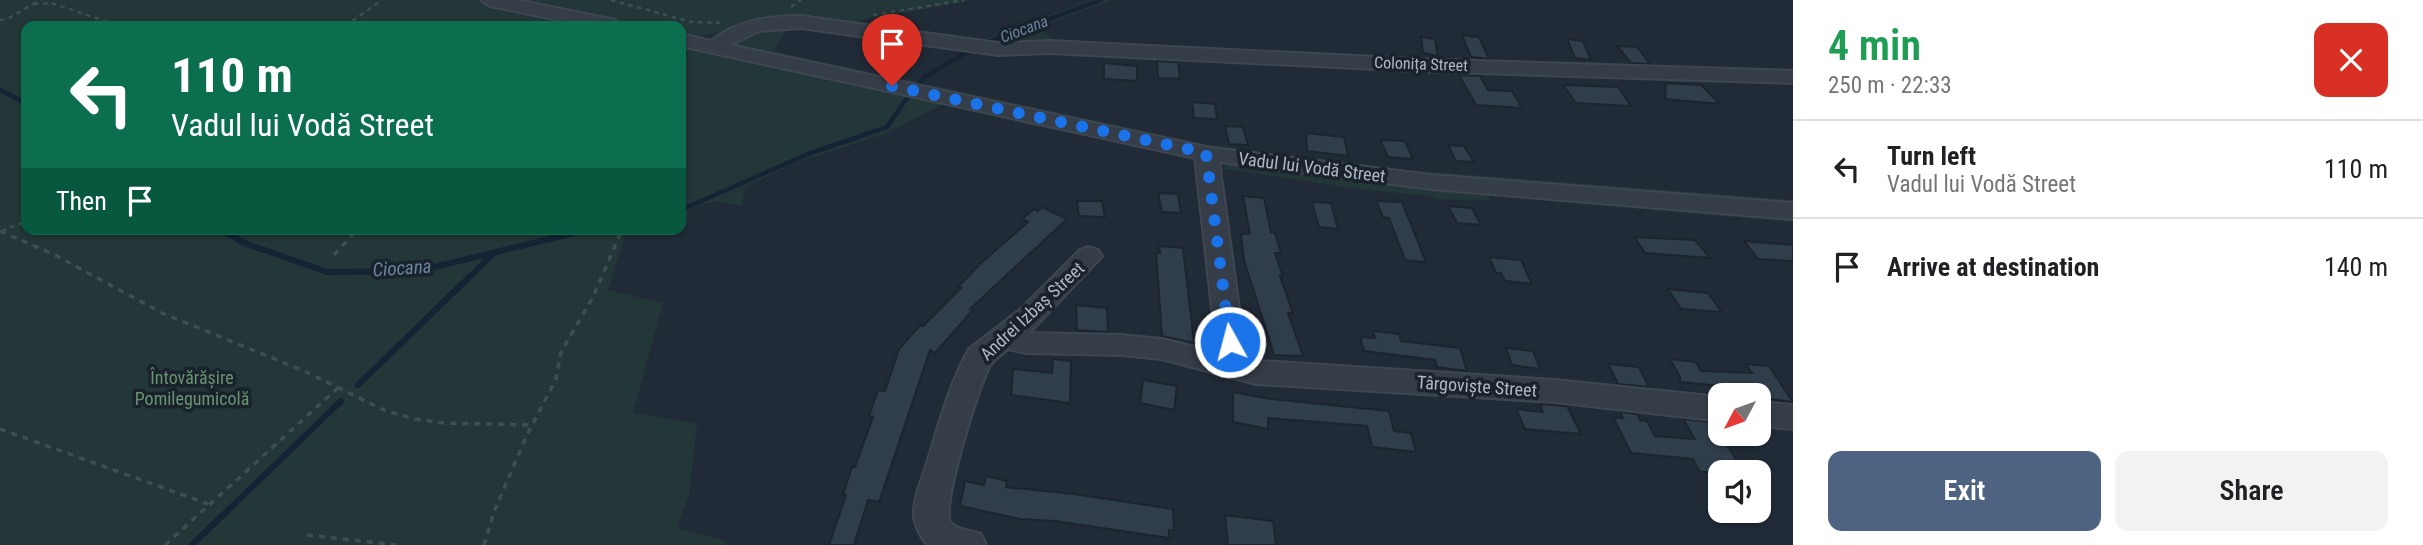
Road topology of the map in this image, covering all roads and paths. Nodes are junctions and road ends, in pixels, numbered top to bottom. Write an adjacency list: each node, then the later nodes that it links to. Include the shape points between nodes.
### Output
1 (40, 0): 6 (path)
2 (382, 0): 10 (path)
3 (489, 0): 11 (street)
4 (611, 0): 12 (path, via 691,22)
5 (964, 0): 7 (path)
6 (34, 4): 8 (path); 9 (path, via 51,2)
7 (866, 16)
8 (0, 20)
9 (106, 21)
10 (352, 21)
11 (591, 21)
12 (723, 23)
13 (686, 41): 14 (street)
14 (715, 47): 15 (street, Colonița Street, via 725,38 771,21 998,49 1050,47); 16 (street, Vadul lui Vodă Street)
15 (1793, 77)
16 (1206, 153): 17 (street, Vadul lui Vodă Street, via 1432,181); 25 (street)
17 (1793, 211)
18 (21, 223): 19 (path)
19 (1, 231): 26 (path, via 211,336)
20 (352, 235): 22 (path)
21 (620, 235): 30 (path, via 593,298 561,352 556,379)
22 (334, 255)
23 (1089, 256): 24 (street, Andrei Izbaș Street)
24 (1005, 338): 25 (street, Târgoviște Street, via 1026,343 1162,349); 37 (street, Andrei Izbaș Street, via 979,357 965,387 934,494 931,516 936,532)
25 (1233, 368): 27 (street, Târgoviște Street, via 1266,374 1555,391)
26 (340, 387): 30 (path, via 370,405 413,419); 32 (path)
27 (1708, 408)
28 (1771, 415): 29 (street)
29 (1793, 417)
30 (532, 425): 36 (path)
31 (0, 429): 32 (path)
32 (208, 504): 34 (path)
33 (307, 535): 35 (path)
34 (165, 545)
35 (396, 545)
36 (484, 545)
37 (969, 545)

